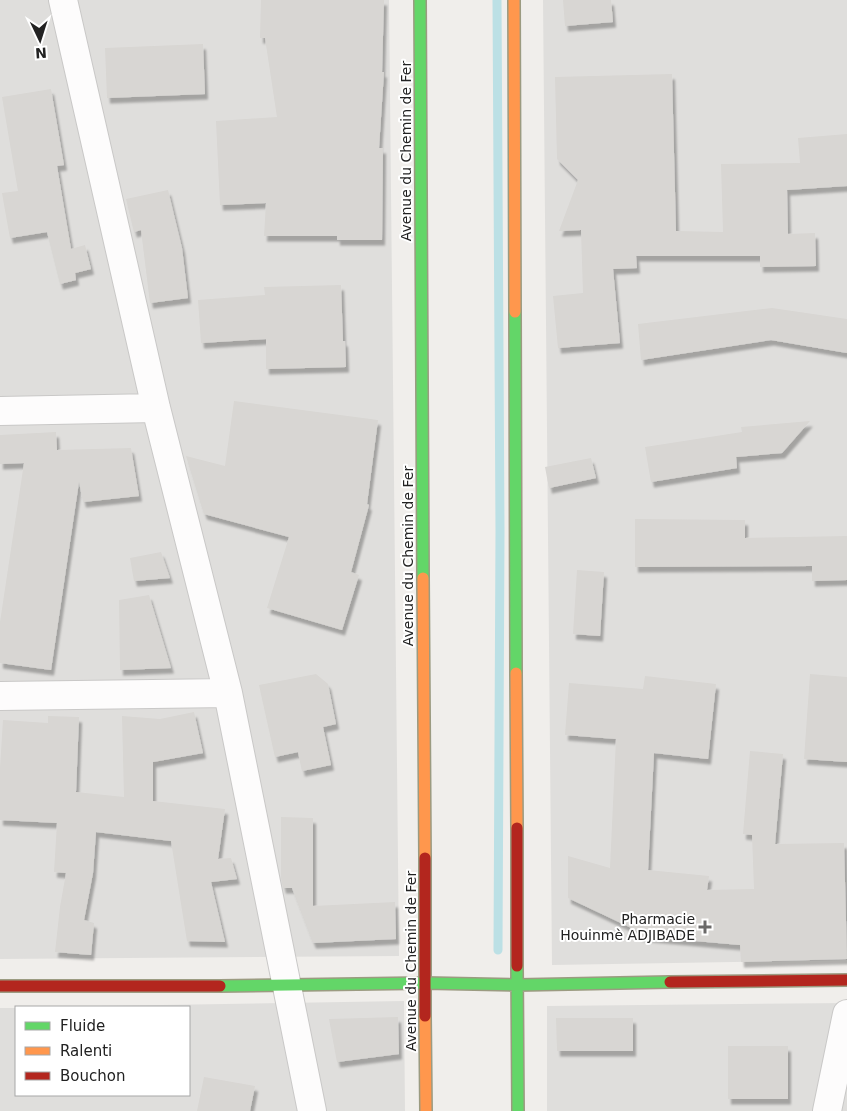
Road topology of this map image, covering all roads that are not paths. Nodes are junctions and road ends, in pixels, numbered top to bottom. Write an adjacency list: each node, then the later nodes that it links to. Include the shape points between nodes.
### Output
1 (62, 0): 4 (street)
2 (420, 0): 9 (main road, Avenue du Chemin de Fer)
3 (514, 0): 10 (main road)
4 (156, 408): 5 (street); 6 (street)
5 (0, 411)
6 (228, 693): 7 (street); 12 (street)
7 (0, 696)
8 (847, 980): 10 (main road)
9 (426, 983): 10 (main road); 12 (main road); 15 (main road, Avenue du Chemin de Fer)
10 (518, 985): 16 (main road)
11 (0, 986): 12 (main road)
12 (287, 986): 14 (street)
13 (847, 1014): 17 (street)
14 (312, 1111)
15 (426, 1111)
16 (518, 1111)
17 (827, 1111)

